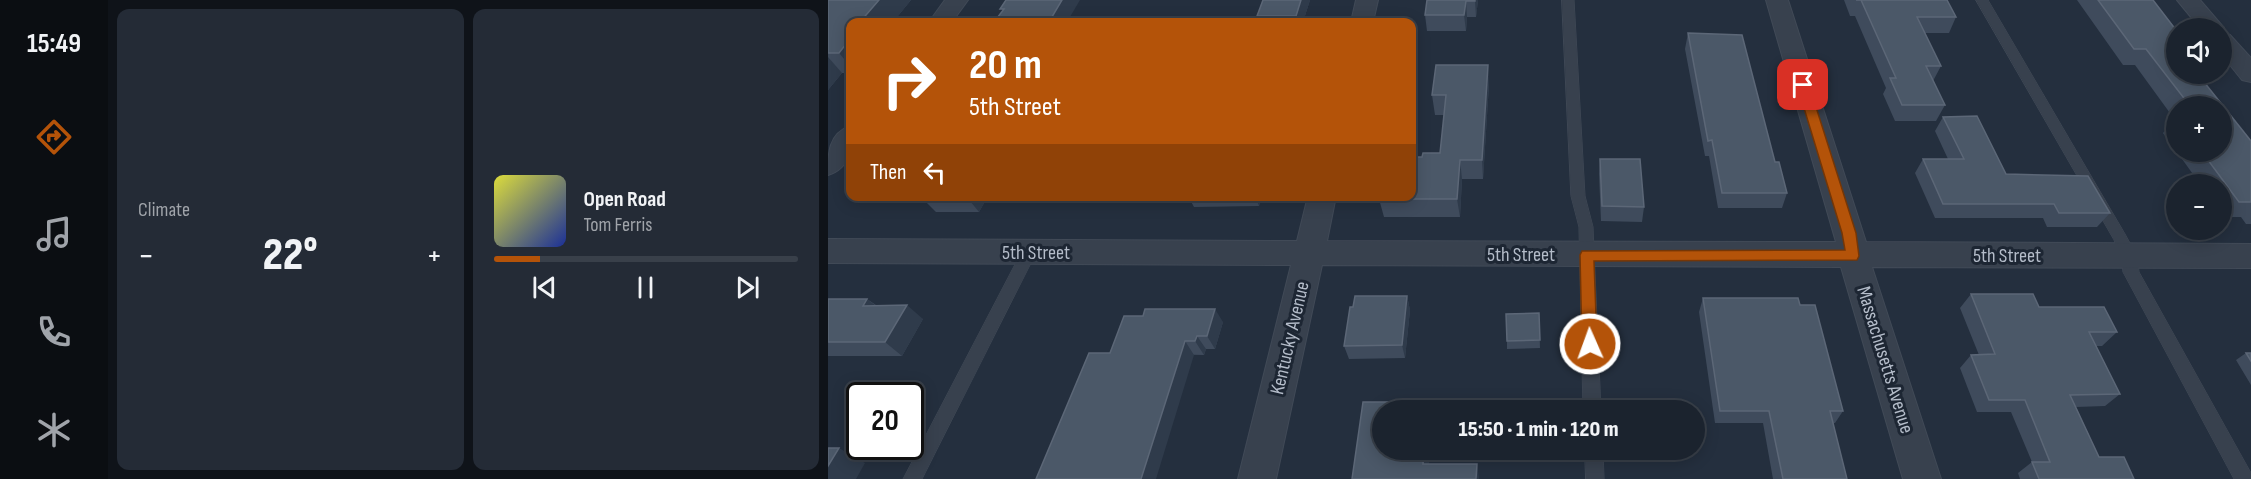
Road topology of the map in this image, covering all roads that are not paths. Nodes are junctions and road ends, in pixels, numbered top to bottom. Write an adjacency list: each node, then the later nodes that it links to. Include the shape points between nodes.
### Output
1 (957, 0): 7 (street)
2 (1367, 0): 8 (street)
3 (1569, 0): 18 (lane, via 1578,196 1586,227)
4 (1777, 0): 19 (street, Massachusetts Avenue, via 1849,233)
5 (1982, 0): 20 (lane)
6 (2187, 0): 9 (street)
7 (943, 18)
8 (1363, 18)
9 (2203, 18)
10 (2232, 52): 11 (street)
11 (2251, 74)
12 (846, 141): 13 (street)
13 (828, 165)
14 (1321, 201): 17 (street, Kentucky Avenue)
15 (828, 251): 16 (street, 5th Street)
16 (1028, 253): 17 (street, 5th Street); 24 (lane)
17 (1309, 255): 18 (street, 5th Street); 25 (street, Kentucky Avenue)
18 (1587, 255): 19 (street, 5th Street); 22 (lane)
19 (1852, 256): 20 (street, 5th Street); 27 (street, Massachusetts Avenue)
20 (2129, 256): 21 (street, 5th Street); 28 (lane, via 2131,272)
21 (2251, 256)
22 (1592, 400)
23 (1594, 460): 26 (lane)
24 (912, 479)
25 (1257, 479)
26 (1595, 479)
27 (1922, 479)
28 (2244, 479)

